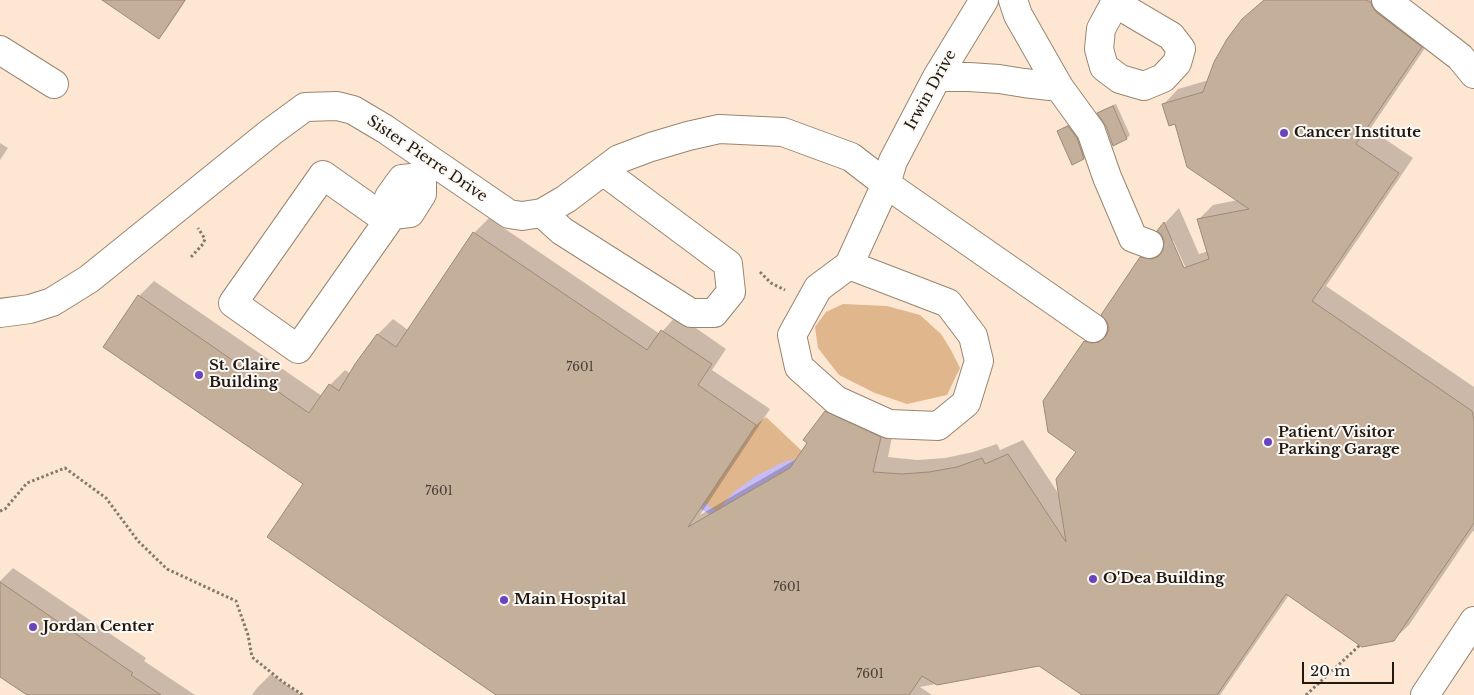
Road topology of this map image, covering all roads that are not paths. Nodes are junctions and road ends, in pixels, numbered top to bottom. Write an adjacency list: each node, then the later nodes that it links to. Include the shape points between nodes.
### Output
1 (984, 0): 6 (street, Irwin Drive)
2 (1013, 0): 8 (street, via 1018,15)
3 (1386, 0): 5 (street, via 1460,57)
4 (0, 50): 7 (street)
5 (1474, 74)
6 (937, 77): 8 (street, via 999,78); 11 (street, Irwin Drive, via 893,161)
7 (54, 84)
8 (1059, 87): 14 (street, via 1091,131 1133,238)
9 (427, 169): 12 (street, Sister Pierre Drive, via 509,214); 13 (street, via 402,179 389,197); 16 (street, Sister Pierre Drive, via 385,129 353,110 337,106 305,107 88,279 52,302)
10 (603, 171): 11 (street, Sister Pierre Drive, via 619,159 651,147 719,129 783,132 851,157); 12 (street, Sister Pierre Drive); 12 (street, via 728,264 731,292 714,314 691,313 562,231)
11 (886, 184): 15 (street, Irwin Drive); 17 (street, Sister Pierre Drive)
12 (542, 213)
13 (390, 218): 13 (street, via 323,175 234,303 298,349)
14 (1149, 244)
15 (849, 265): 15 (street, via 818,288 792,335 799,367 836,400 889,424 938,426 966,403 979,361 973,336 948,303)
16 (0, 313)
17 (1093, 328)
18 (1474, 620): 19 (street)
19 (1425, 695)

